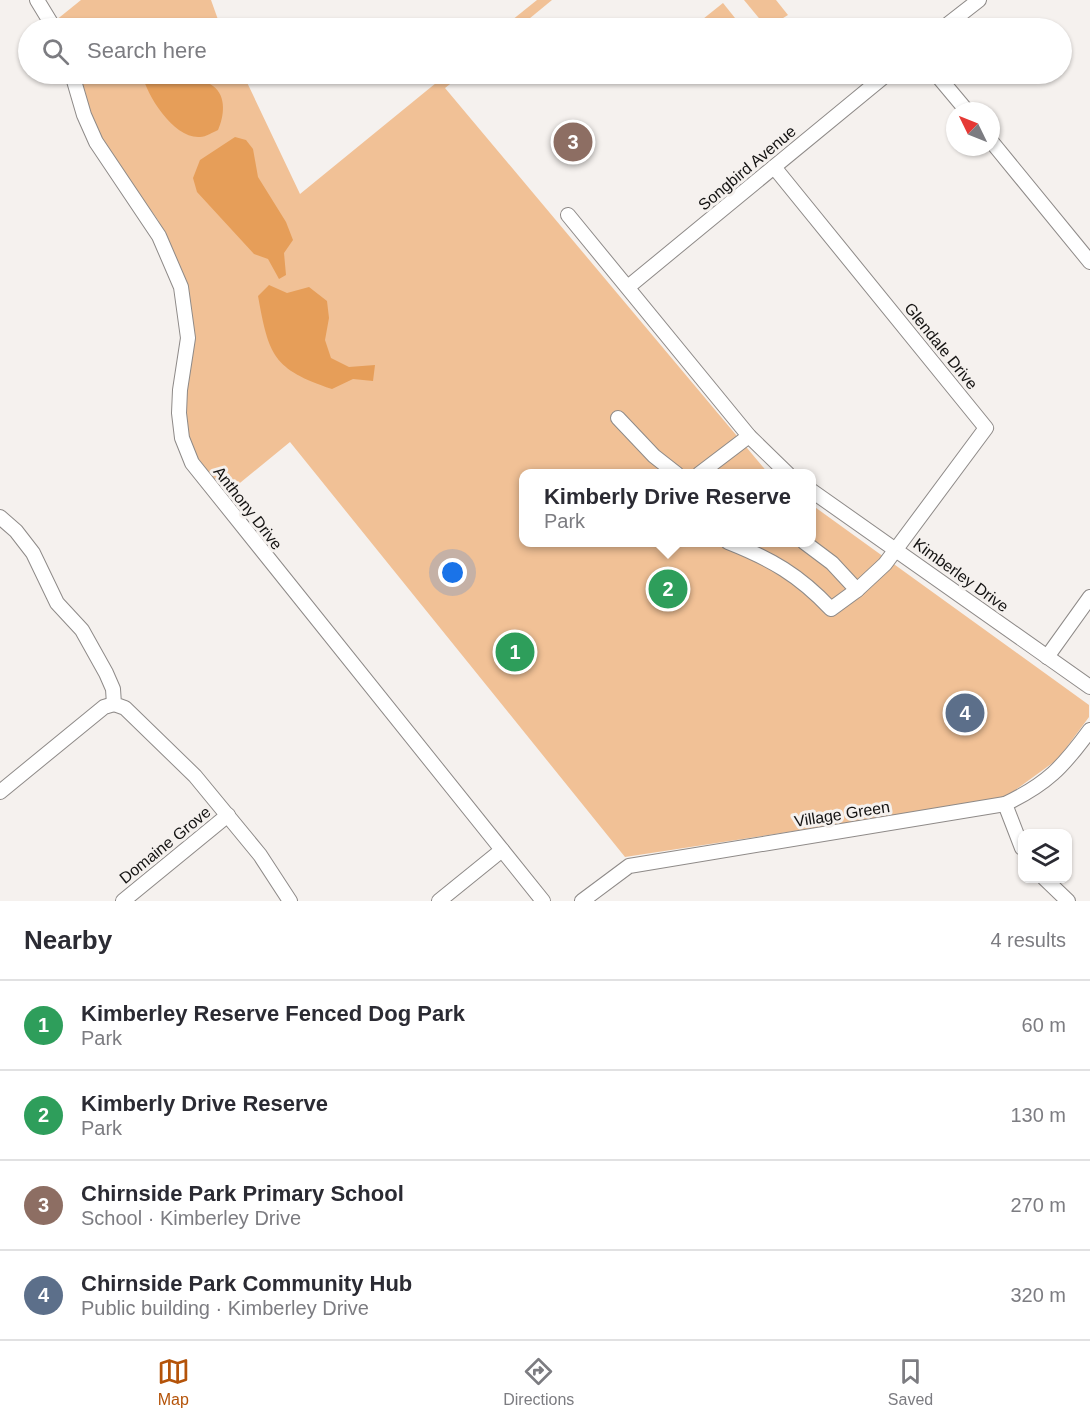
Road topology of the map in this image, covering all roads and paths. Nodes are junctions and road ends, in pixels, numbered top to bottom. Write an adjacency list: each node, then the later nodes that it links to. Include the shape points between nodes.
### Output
1 (37, 0): 3 (street)
2 (979, 0): 4 (street)
3 (48, 18)
4 (956, 18)
5 (75, 84): 34 (street, Anthony Drive, via 96,142 159,236 181,287 188,338 179,413 182,438 192,463)
6 (875, 84): 10 (street, Songbird Avenue)
7 (944, 84): 8 (street)
8 (959, 102)
9 (1000, 152): 12 (street)
10 (774, 167): 13 (street, Songbird Avenue); 23 (street, Glendale Drive, via 986,428)
11 (568, 215): 13 (street)
12 (1090, 262)
13 (627, 287): 15 (street)
14 (618, 418): 16 (street)
15 (750, 436): 17 (street); 18 (street)
16 (671, 469)
17 (706, 469)
18 (783, 469)
19 (816, 494): 23 (street, Kimberley Drive)
20 (0, 517): 28 (street, via 33,553 57,603 82,630 113,689)
21 (739, 547): 24 (street, via 790,572 831,609)
22 (810, 547): 24 (street, via 832,563)
23 (896, 549): 24 (street); 26 (street, Kimberley Drive)
24 (857, 590)
25 (1090, 597): 26 (street)
26 (1047, 657): 27 (street, Kimberley Drive)
27 (1090, 687)
28 (114, 704): 30 (street, via 104,707); 32 (street, via 125,708 182,763)
29 (1090, 730): 31 (street, Village Green, via 1054,775)
30 (0, 792)
31 (1005, 804): 33 (street); 40 (street, Village Green, via 629,866)
32 (228, 815): 36 (street, Domaine Grove); 37 (street)
33 (1018, 836)
34 (502, 850): 38 (street); 39 (street, Anthony Drive)
35 (1048, 883): 41 (street)
36 (123, 901)
37 (290, 901)
38 (439, 901)
39 (543, 901)
40 (582, 901)
41 (1068, 901)

